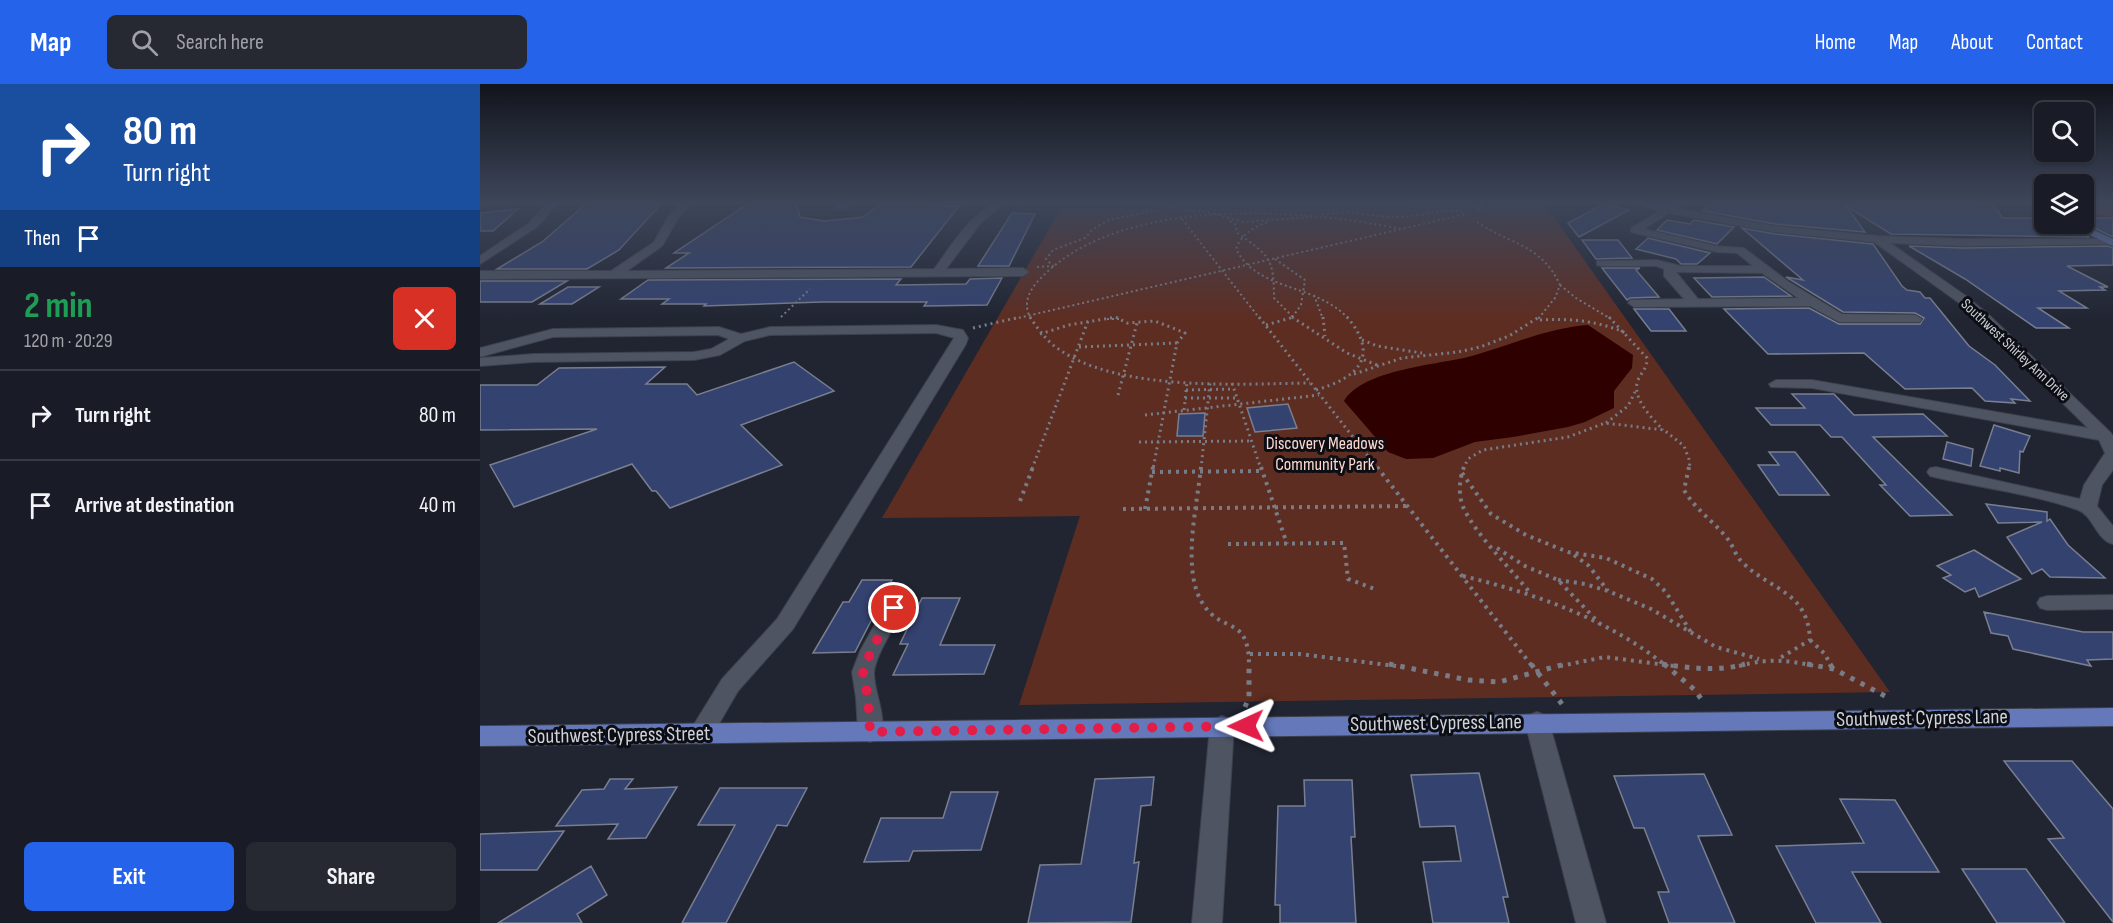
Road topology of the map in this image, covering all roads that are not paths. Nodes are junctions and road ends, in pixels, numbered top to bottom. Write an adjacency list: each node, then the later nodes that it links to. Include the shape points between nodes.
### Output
1 (508, 242): 6 (street)
2 (659, 242): 12 (street)
3 (961, 242): 10 (street)
4 (1687, 242): 9 (street, via 1740,250)
5 (1881, 242): 22 (street, Southwest Shirley Ann Drive, via 1962,299)
6 (480, 261)
7 (1600, 263): 8 (street)
8 (1670, 266): 9 (street, via 1680,270); 16 (street, via 1670,276)
9 (1762, 269): 14 (street)
10 (938, 272): 11 (street); 12 (street)
11 (1023, 272)
12 (613, 275): 13 (street)
13 (480, 276)
14 (1812, 302): 16 (street); 17 (street, via 1839,318)
15 (1634, 303): 16 (street)
16 (1695, 303)
17 (1915, 319)
18 (740, 338): 19 (street, via 719,332 568,332 538,335); 20 (street, via 715,352 694,357); 35 (street, via 770,331 936,329 958,333 961,338 785,624 764,652 733,681)
19 (480, 353)
20 (480, 362)
21 (1776, 384): 22 (street, via 1812,384)
22 (2105, 436): 23 (street, Southwest Shirley Ann Drive)
23 (2113, 453): 25 (street, Southwest Shirley Ann Drive, via 2110,464 2090,490)
24 (1936, 472): 25 (street)
25 (2088, 507): 26 (street)
26 (2113, 538)
27 (2113, 602): 28 (street)
28 (2047, 603)
29 (894, 608): 33 (street, via 863,672)
30 (2113, 717): 31 (main road, Southwest Cypress Lane)
31 (1537, 722): 32 (main road, Southwest Cypress Lane); 38 (street)
32 (1234, 726): 33 (main road, Southwest Cypress Lane); 37 (street)
33 (870, 732): 34 (main road, Southwest Cypress Lane)
34 (758, 733): 35 (main road, Southwest Cypress Street)
35 (700, 734): 36 (main road, Southwest Cypress Street)
36 (480, 736)
37 (1207, 923)
38 (1591, 923)

